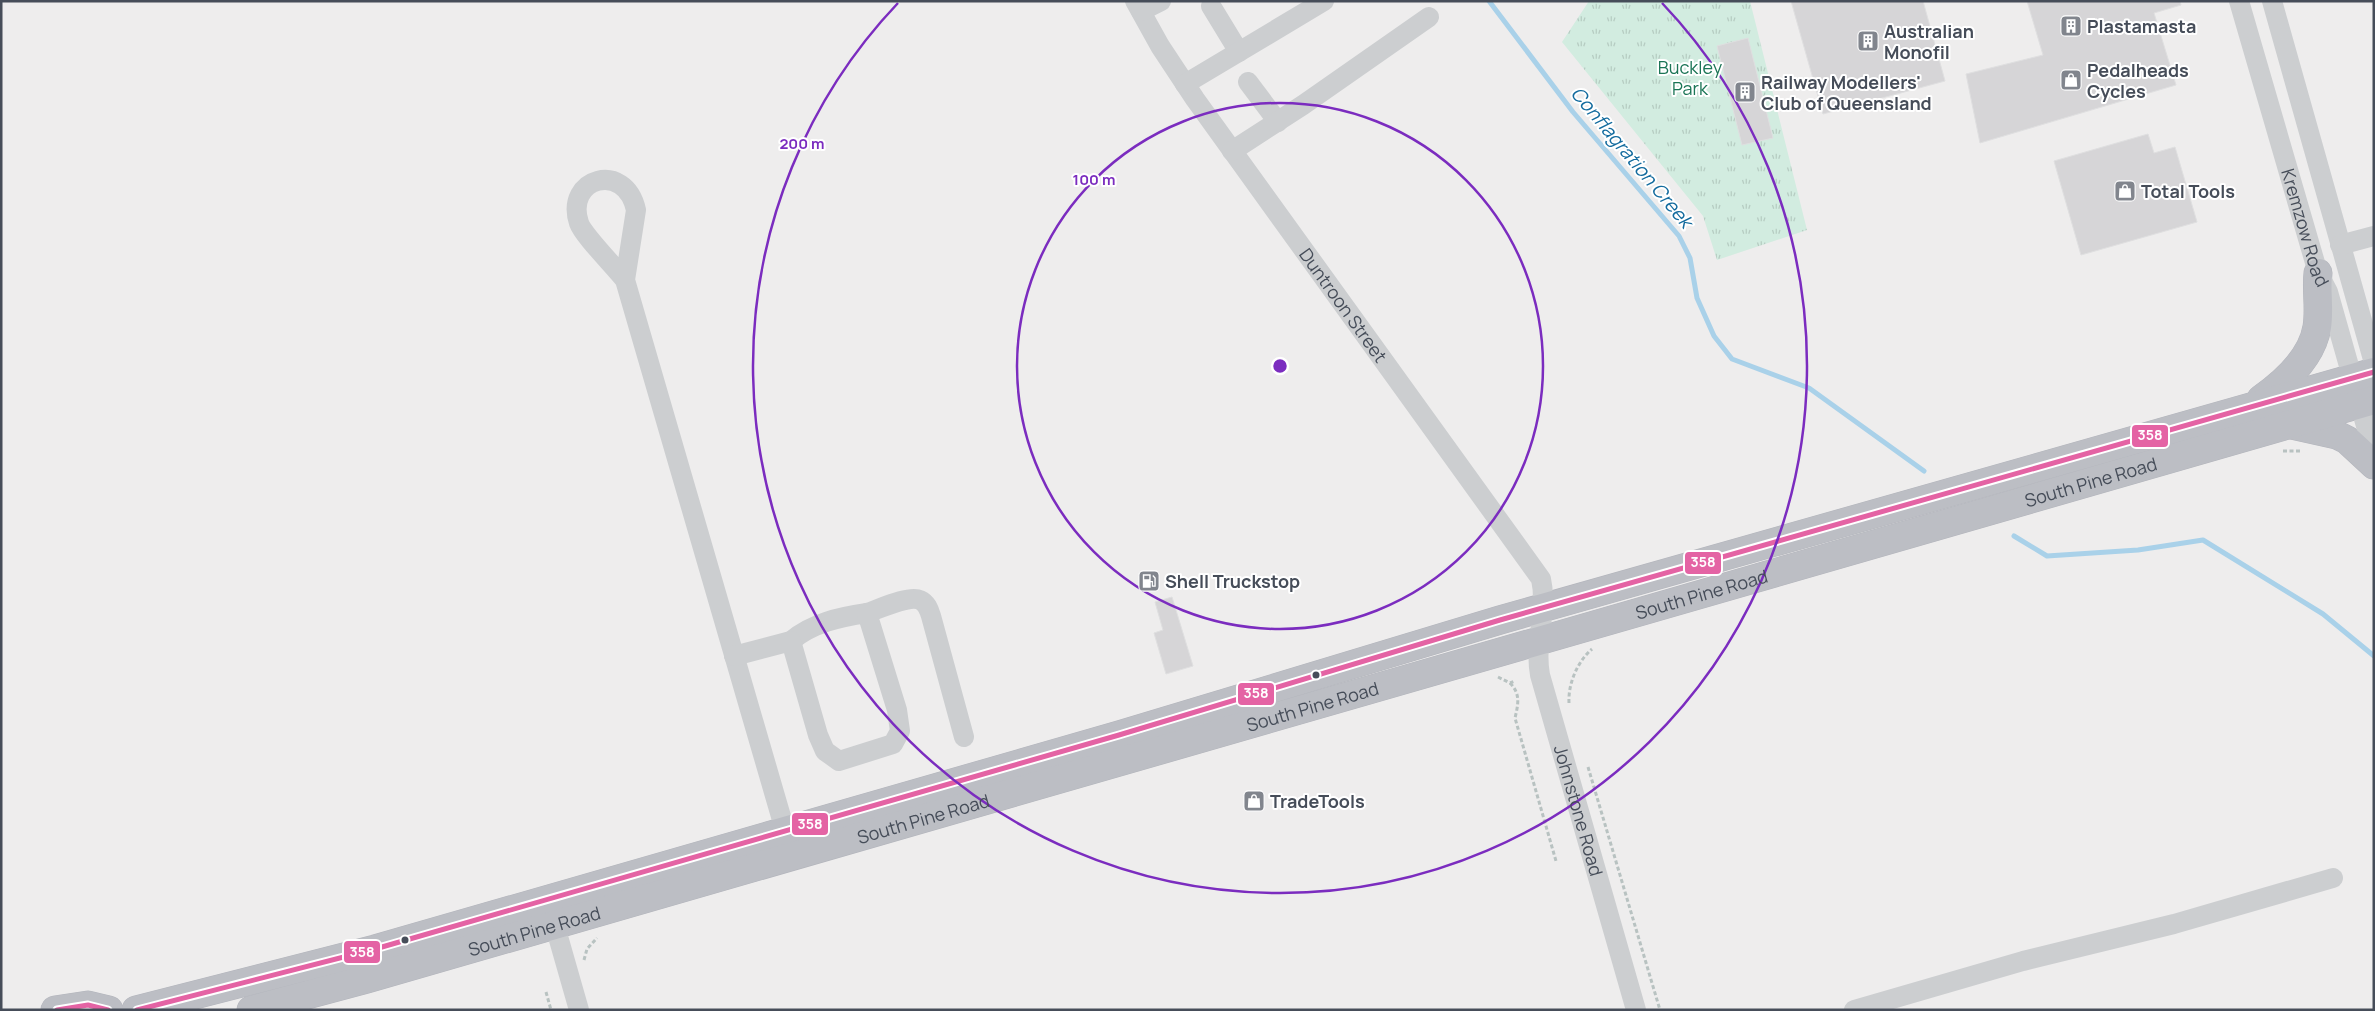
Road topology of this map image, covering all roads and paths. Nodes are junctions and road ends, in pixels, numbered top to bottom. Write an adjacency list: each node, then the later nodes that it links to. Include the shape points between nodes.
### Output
1 (1161, 1): 5 (street)
2 (1324, 1): 8 (street)
3 (2239, 1): 15 (street, Kremzow Road)
4 (2272, 1): 14 (street, Kremzow Road)
5 (1138, 6): 10 (street, Duntroon Street)
6 (1211, 6): 8 (street)
7 (1429, 17): 11 (street)
8 (1239, 52): 10 (street)
9 (1248, 82): 11 (street)
10 (1185, 84): 12 (street, Duntroon Street)
11 (1278, 122): 12 (street)
12 (1232, 152): 23 (street, Duntroon Street, via 1538,575 1542,584)
13 (2374, 236): 14 (street)
14 (2340, 245): 17 (street, Kremzow Road)
15 (2318, 272): 17 (street, Kremzow Road); 19 (highway, via 2317,326 2313,342 2283,383)
16 (625, 280): 27 (street)
17 (2367, 371): 18 (street, Kremzow Road); 19 (highway, South Pine Road)
18 (2367, 402): 20 (highway, South Pine Road); 21 (street, Kremzow Road)
19 (2252, 406): 23 (highway, South Pine Road)
20 (2291, 424): 22 (highway, via 2348,440); 26 (highway, South Pine Road)
21 (2374, 454)
22 (2374, 465)
23 (1541, 609): 26 (street, Johnstone Road); 33 (highway, South Pine Road, via 1120,735)
24 (867, 613): 25 (street, via 819,625); 25 (street, via 900,731 893,744 884,748 839,761 825,751); 31 (street, via 909,600 920,600 927,605)
25 (791, 641): 27 (street)
26 (1538, 642): 34 (highway, South Pine Road); 45 (street, Johnstone Road, via 1542,686)
27 (734, 656): 33 (street)
28 (1578, 666): 30 (path, via 1568,692)
29 (1510, 683): 35 (path, via 1517,690 1515,718)
30 (1572, 712)
31 (964, 737)
32 (1587, 764): 46 (path)
33 (785, 830): 34 (street); 37 (highway, South Pine Road)
34 (793, 856): 37 (highway, South Pine Road)
35 (1556, 861)
36 (2333, 878): 47 (street, via 2174,924 2023,960)
37 (551, 912): 41 (highway, South Pine Road, via 375,950); 42 (highway, South Pine Road); 44 (street)
38 (546, 992): 43 (path)
39 (55, 1010): 40 (highway, via 88,1004)
40 (109, 1010)
41 (136, 1010)
42 (251, 1010)
43 (551, 1010)
44 (579, 1010)
45 (1636, 1010)
46 (1660, 1010)
47 (1854, 1010)

